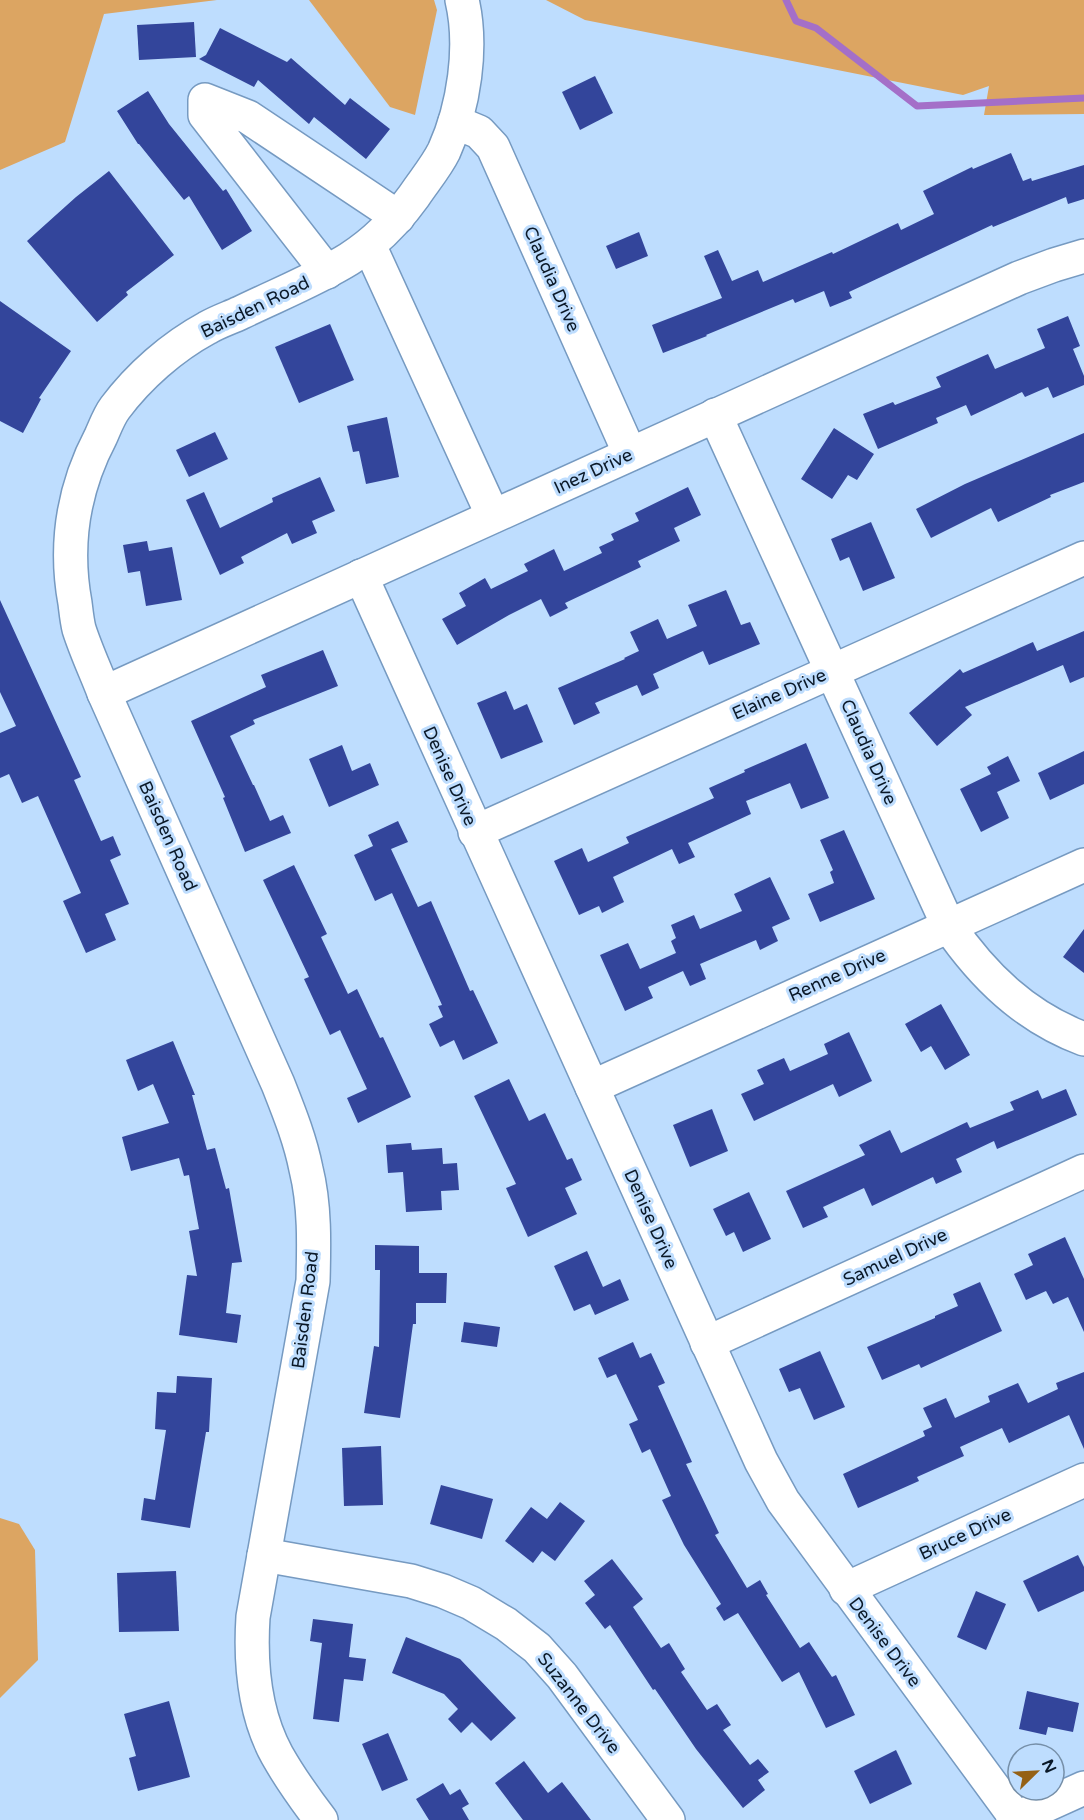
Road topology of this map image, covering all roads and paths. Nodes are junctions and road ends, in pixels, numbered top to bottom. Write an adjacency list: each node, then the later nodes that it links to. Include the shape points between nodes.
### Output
1 (462, 0): 2 (street, Baisden Road, via 467,36 465,73)
2 (455, 122): 3 (street, Baisden Road, via 432,172); 8 (street, Claudia Drive, via 479,132 493,147)
3 (398, 217): 4 (street, Baisden Road); 6 (street, via 248,117 206,100 205,115)
4 (369, 245): 6 (street, Baisden Road); 9 (street)
5 (1084, 256): 7 (street, Inez Drive, via 1019,278)
6 (327, 272): 13 (street, Baisden Road, via 207,328 166,355 115,409 82,478 69,545 79,628)
7 (715, 415): 8 (street, Inez Drive); 12 (street, Claudia Drive)
8 (630, 454): 9 (street, Inez Drive)
9 (493, 516): 11 (street, Inez Drive)
10 (1084, 558): 12 (street, Elaine Drive)
11 (361, 576): 13 (street, Inez Drive); 14 (street, Denise Drive)
12 (832, 670): 14 (street, Elaine Drive); 16 (street, Claudia Drive)
13 (104, 693): 22 (street, Baisden Road, via 278,1084 295,1125 307,1170 313,1212 313,1281)
14 (475, 832): 18 (street, Denise Drive)
15 (1084, 865): 16 (street, Renne Drive)
16 (948, 925): 17 (street, Claudia Drive, via 985,973 1016,1001); 18 (street, Renne Drive)
17 (1084, 1039)
18 (592, 1087): 20 (street, Denise Drive)
19 (1084, 1172): 20 (street, Samuel Drive)
20 (707, 1343): 23 (street, Denise Drive, via 783,1501)
21 (1084, 1480): 23 (street, Bruce Drive)
22 (264, 1555): 26 (street, Baisden Road, via 253,1617 254,1683 276,1753); 27 (street, Suzanne Drive, via 411,1581 471,1603 506,1624 537,1648 562,1676)
23 (846, 1589): 25 (street, Denise Drive)
24 (1084, 1788): 25 (street)
25 (1015, 1819)
26 (321, 1820)
27 (668, 1820)

